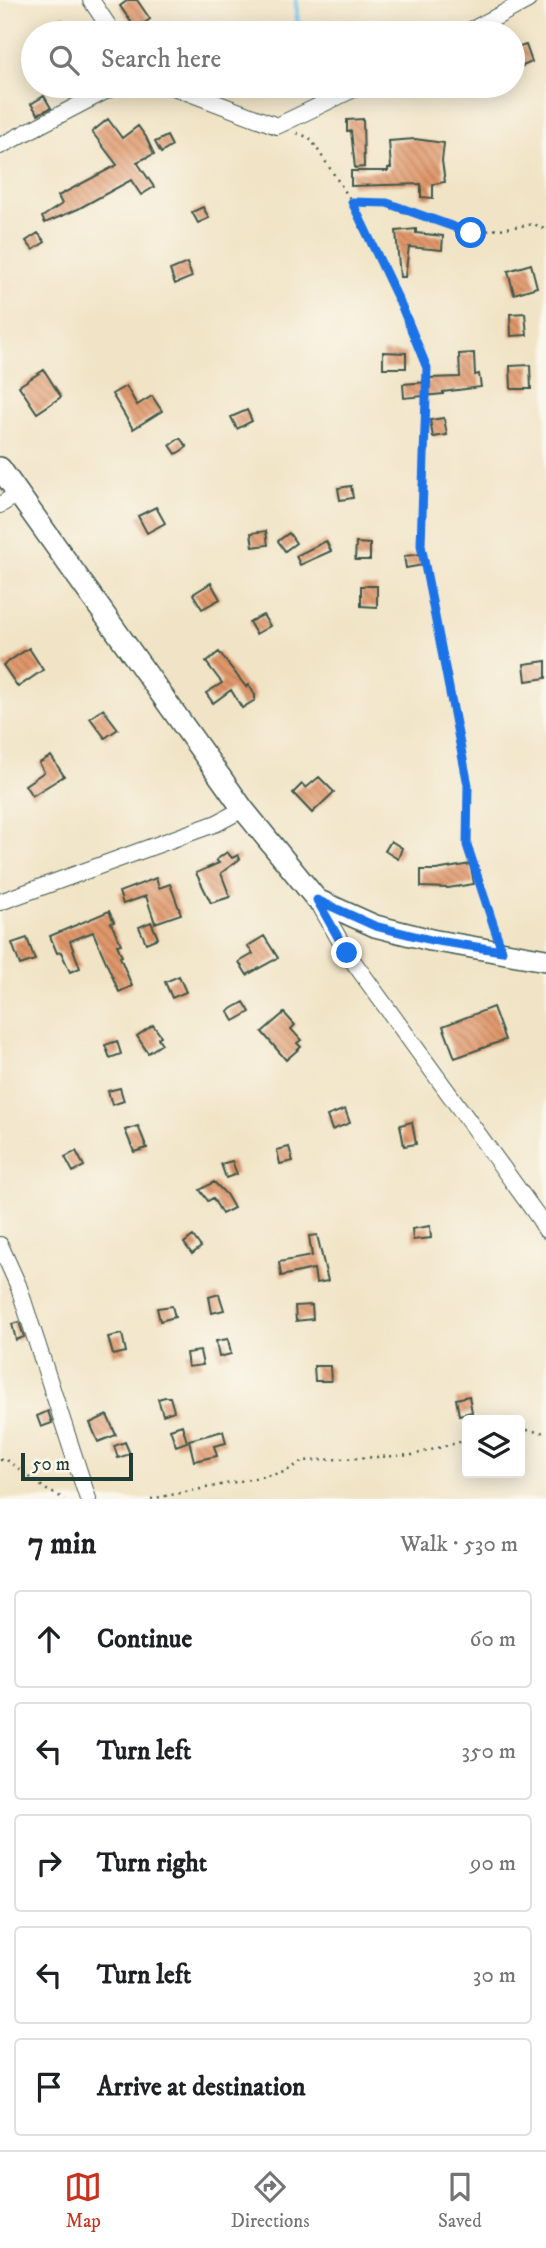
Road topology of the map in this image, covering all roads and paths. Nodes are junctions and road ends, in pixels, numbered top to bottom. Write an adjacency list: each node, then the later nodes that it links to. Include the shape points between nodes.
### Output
1 (91, 0): 3 (street)
2 (528, 0): 4 (street)
3 (105, 21)
4 (489, 21)
5 (92, 98): 9 (street)
6 (203, 98): 8 (street)
7 (335, 98): 8 (street)
8 (278, 126): 10 (path, via 310,138)
9 (0, 146)
10 (352, 202): 11 (path, via 387,203 471,233 534,224); 18 (path, via 427,368 421,545 468,785 467,845)
11 (546, 230)
12 (0, 468): 13 (main road)
13 (19, 493): 14 (street); 15 (main road)
14 (0, 505)
15 (243, 809): 16 (main road); 17 (street)
16 (317, 900): 18 (main road, via 375,926); 20 (street, via 347,953)
17 (0, 902)
18 (502, 951): 19 (main road)
19 (546, 960)
20 (546, 1230)
21 (0, 1245): 27 (street, via 18,1285)
22 (525, 1430): 23 (path)
23 (546, 1433)
24 (462, 1441): 28 (path, via 413,1455 303,1461 285,1472)
25 (0, 1460): 26 (path, via 7,1460)
26 (65, 1499)
27 (88, 1499)
28 (151, 1499)

